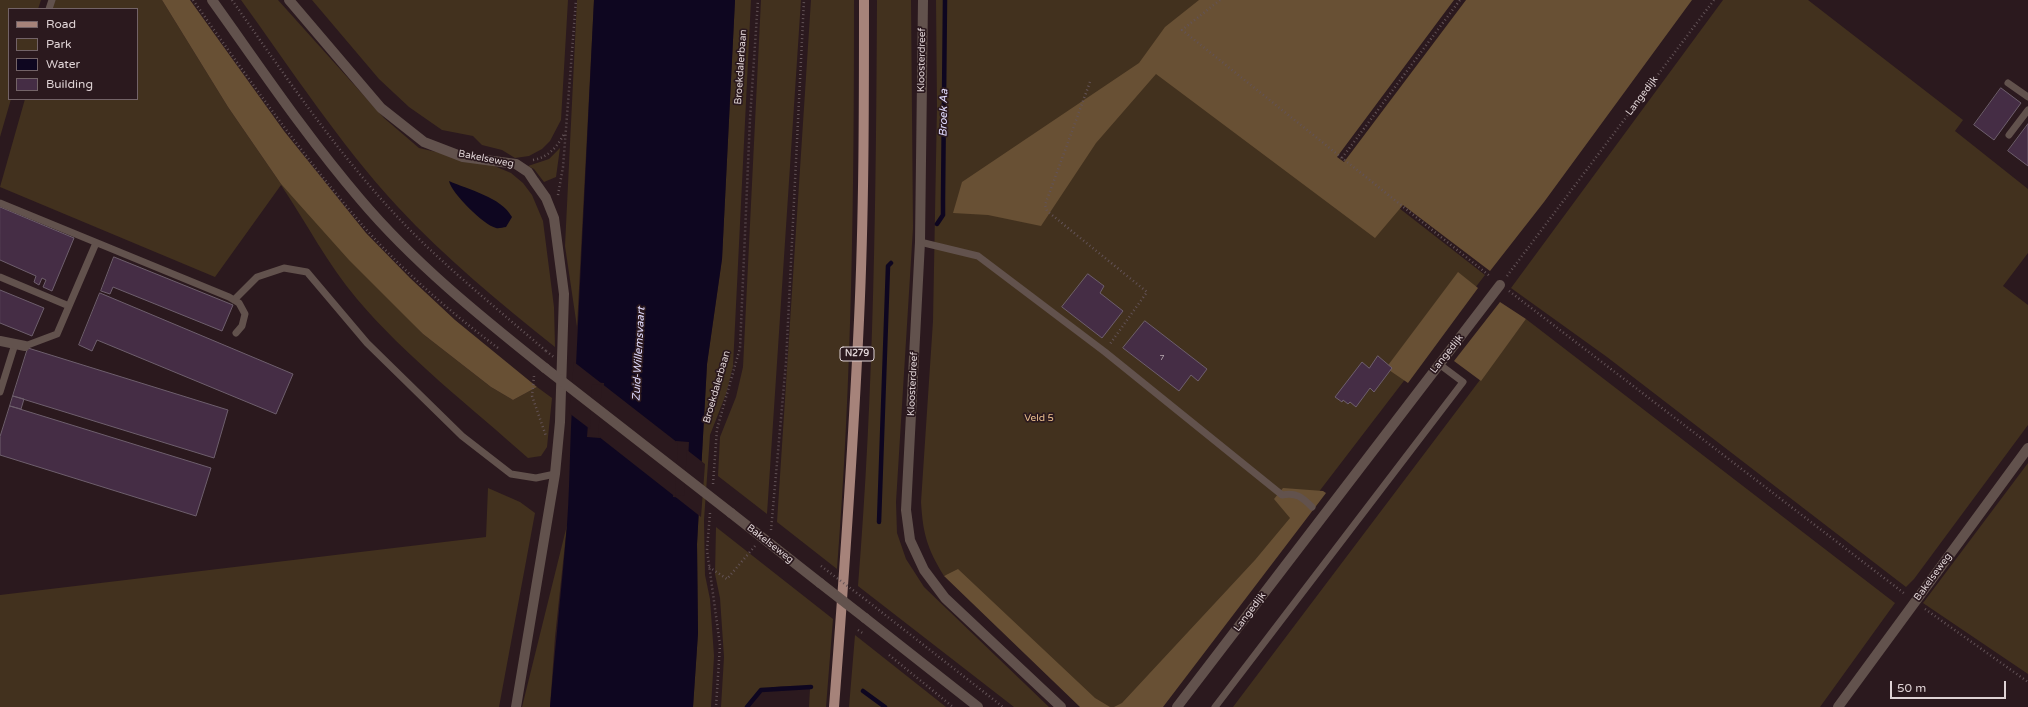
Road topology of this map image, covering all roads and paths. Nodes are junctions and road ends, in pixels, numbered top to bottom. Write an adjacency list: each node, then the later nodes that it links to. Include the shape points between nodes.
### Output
1 (212, 0): 55 (street, Bakelseweg, bridge, via 297,120 374,215 445,285 545,368)
2 (232, 0): 31 (path, via 310,111 391,210 456,273)
3 (289, 0): 19 (street, Bakelseweg, via 381,108 424,142 463,157)
4 (576, 0): 16 (path)
5 (758, 0): 39 (path, Broekdalerbaan, via 749,127 740,348 717,429)
6 (804, 0): 42 (path, via 786,362)
7 (864, 0): 53 (main road, N279, via 864,145 859,319)
8 (923, 0): 22 (street, Kloosterdreef)
9 (1220, 0): 18 (path, via 1182,30)
10 (1460, 0): 18 (path)
11 (1714, 0): 25 (path, Langedijk)
12 (1090, 82): 32 (path, via 1045,205 1047,211 1147,292)
13 (2008, 83): 14 (lane)
14 (2028, 97)
15 (2028, 110): 17 (lane)
16 (565, 131): 19 (path, via 556,148 539,159); 20 (path)
17 (2009, 135)
18 (1342, 158): 25 (path)
19 (516, 164): 38 (street, Bakelseweg, via 528,172 546,198 554,218 564,294 560,422)
20 (558, 196)
21 (0, 203): 23 (lane)
22 (920, 242): 32 (lane, via 978,256); 57 (street, Kloosterdreef, via 906,510 910,540 924,570 945,598)
23 (96, 243): 26 (lane); 27 (lane)
24 (0, 278): 27 (lane)
25 (1500, 284): 33 (street, Langedijk); 46 (path)
26 (234, 300): 28 (lane, via 239,303 245,314 242,326); 38 (lane, via 256,278 284,268 307,272 367,343 462,436 511,474 536,478)
27 (69, 306): 30 (lane, via 57,334)
28 (236, 334)
29 (0, 341): 30 (street)
30 (20, 345): 35 (lane)
31 (546, 351)
32 (1105, 352): 40 (lane, via 1282,495 1292,493)
33 (1440, 364): 58 (street, Langedijk); 59 (lane, via 1463,382)
34 (534, 376): 36 (path, via 532,396)
35 (0, 392)
36 (546, 438)
37 (2028, 448): 46 (street, Bakelseweg)
38 (555, 474): 51 (street, Bakelseweg)
39 (712, 490)
40 (1312, 507)
41 (710, 512): 45 (path, via 707,550)
42 (773, 529)
43 (754, 548): 45 (path, via 727,579)
44 (821, 566): 56 (path, bridge)
45 (710, 567): 52 (path, via 720,645)
46 (1915, 602): 50 (path); 60 (street, Bakelseweg)
47 (864, 634): 48 (path)
48 (869, 639)
49 (887, 653): 54 (path)
50 (2028, 682)
51 (516, 707)
52 (716, 707)
53 (834, 707)
54 (953, 707)
55 (978, 707)
56 (1003, 707)
57 (1061, 707)
58 (1177, 707)
59 (1215, 707)
60 (1838, 707)

